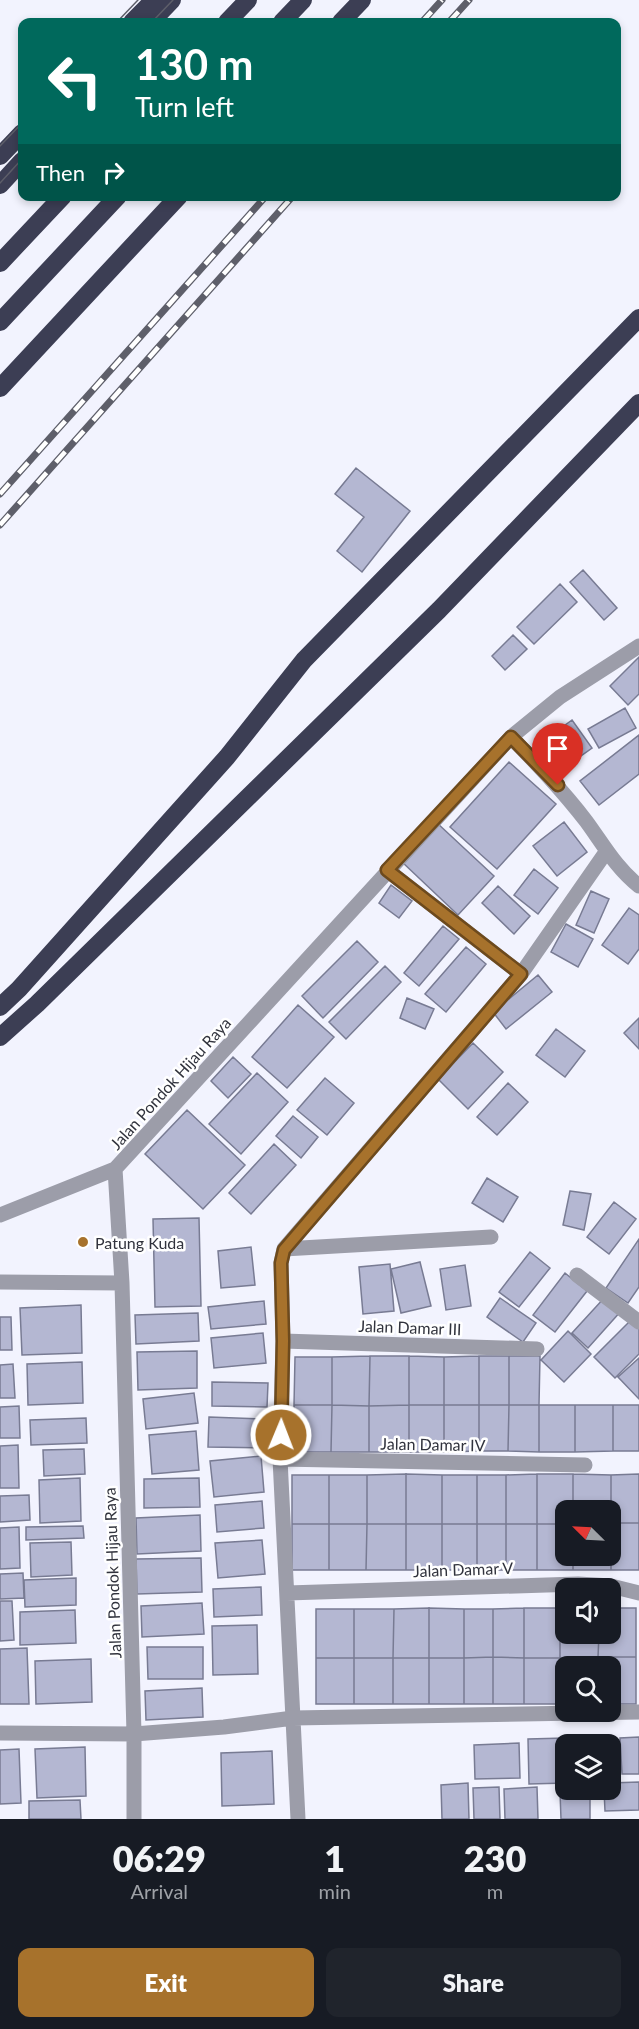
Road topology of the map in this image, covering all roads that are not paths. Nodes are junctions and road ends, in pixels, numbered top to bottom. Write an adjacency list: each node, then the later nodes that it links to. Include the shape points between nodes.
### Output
1 (154, 0): 6 (highway)
2 (172, 0): 7 (highway)
3 (248, 0): 8 (highway)
4 (303, 0): 9 (highway)
5 (362, 0): 10 (highway)
6 (136, 18)
7 (155, 18)
8 (230, 18)
9 (286, 18)
10 (345, 18)
11 (18, 137): 12 (highway)
12 (0, 156)
13 (18, 165): 14 (highway)
14 (0, 185)
15 (58, 201): 18 (highway)
16 (113, 201): 20 (highway)
17 (174, 201): 21 (highway)
18 (0, 263)
19 (639, 318): 29 (highway, via 304,660 227,757)
20 (0, 322)
21 (0, 388)
22 (639, 403): 30 (highway, via 439,610)
23 (639, 646): 24 (street, Jalan Pondok Hijau Raya, via 560,697)
24 (511, 737): 25 (street, via 558,785); 26 (street, Jalan Pondok Hijau Raya)
25 (606, 852): 27 (street); 28 (street)
26 (387, 870): 28 (street); 31 (street, Jalan Pondok Hijau Raya)
27 (639, 886)
28 (521, 974): 34 (street)
29 (0, 1007)
30 (0, 1037)
31 (115, 1169): 32 (street); 37 (street, Jalan Pondok Hijau Raya)
32 (0, 1215)
33 (491, 1237): 34 (street)
34 (284, 1250): 39 (street)
35 (577, 1275): 38 (street)
36 (0, 1282): 37 (street)
37 (122, 1283): 48 (street, Jalan Pondok Hijau Raya)
38 (639, 1322)
39 (283, 1341): 40 (street, Jalan Damar III); 41 (street)
40 (537, 1349)
41 (280, 1459): 42 (street, Jalan Damar IV); 43 (street)
42 (585, 1465)
43 (287, 1593): 44 (street, Jalan Damar V, via 579,1584); 46 (street)
44 (639, 1593)
45 (639, 1712): 46 (street)
46 (293, 1718): 48 (street); 50 (street)
47 (0, 1732): 48 (street)
48 (134, 1734): 49 (street, Jalan Pondok Hijau Raya)
49 (134, 1819)
50 (298, 1819)

